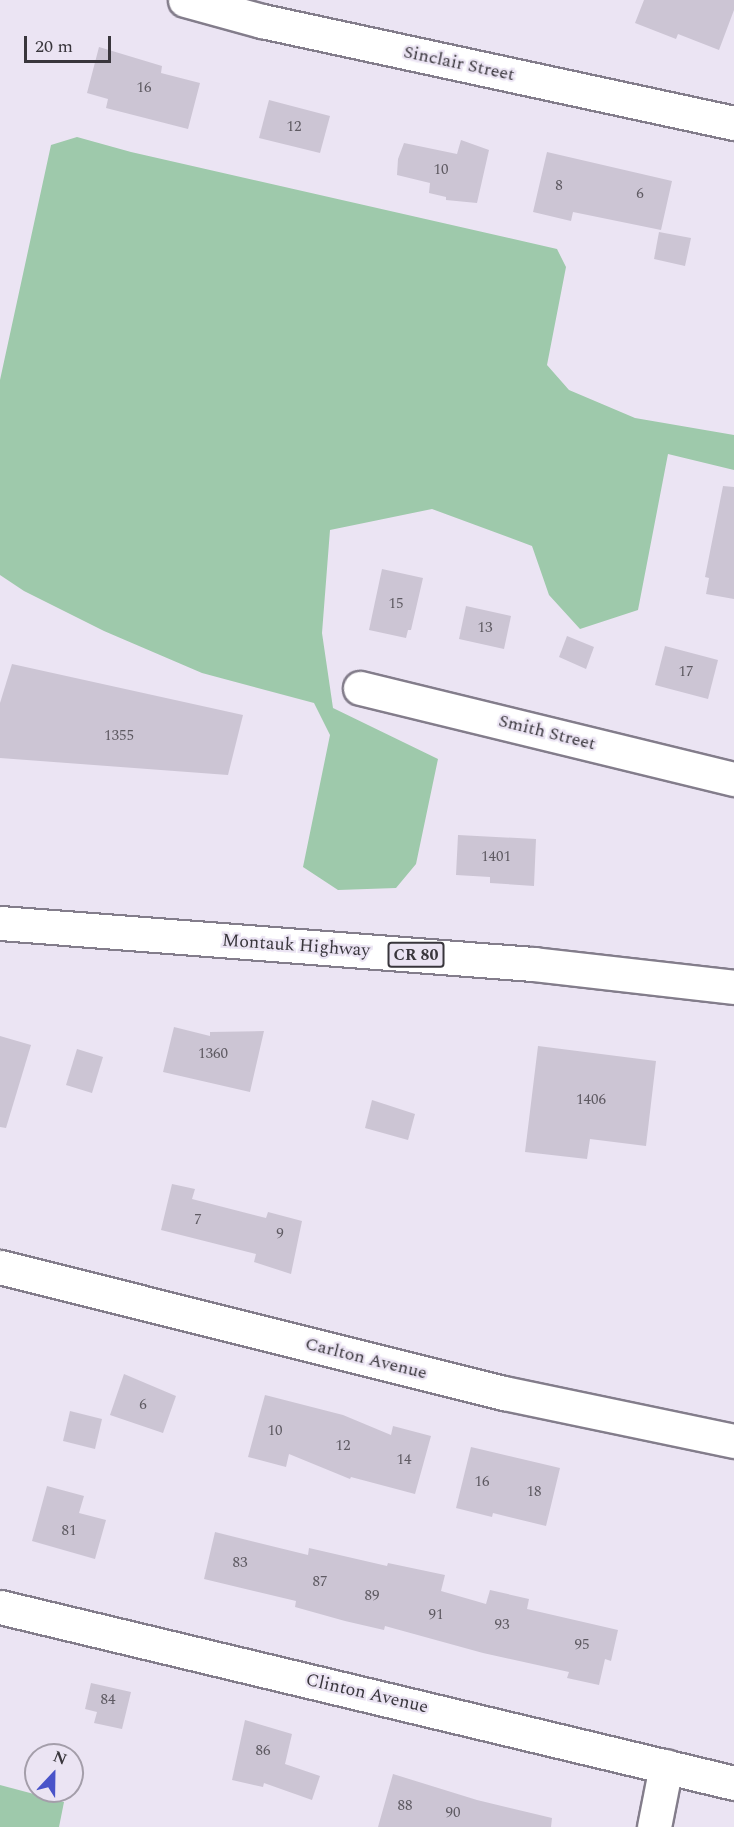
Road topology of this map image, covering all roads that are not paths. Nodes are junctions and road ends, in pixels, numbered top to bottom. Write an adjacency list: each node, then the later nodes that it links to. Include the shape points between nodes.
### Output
1 (185, 0): 2 (street, Sinclair Street, via 262,21)
2 (734, 123)
3 (360, 688): 4 (street, Smith Street)
4 (734, 779)
5 (0, 923): 6 (street, Montauk Highway / CR 80, via 533,964)
6 (734, 987)
7 (0, 1267): 8 (street, Carlton Avenue, via 493,1390)
8 (734, 1441)
9 (0, 1607): 10 (street, Clinton Avenue)
10 (666, 1766): 11 (street, Clinton Avenue); 12 (street)
11 (734, 1783)
12 (654, 1827)

